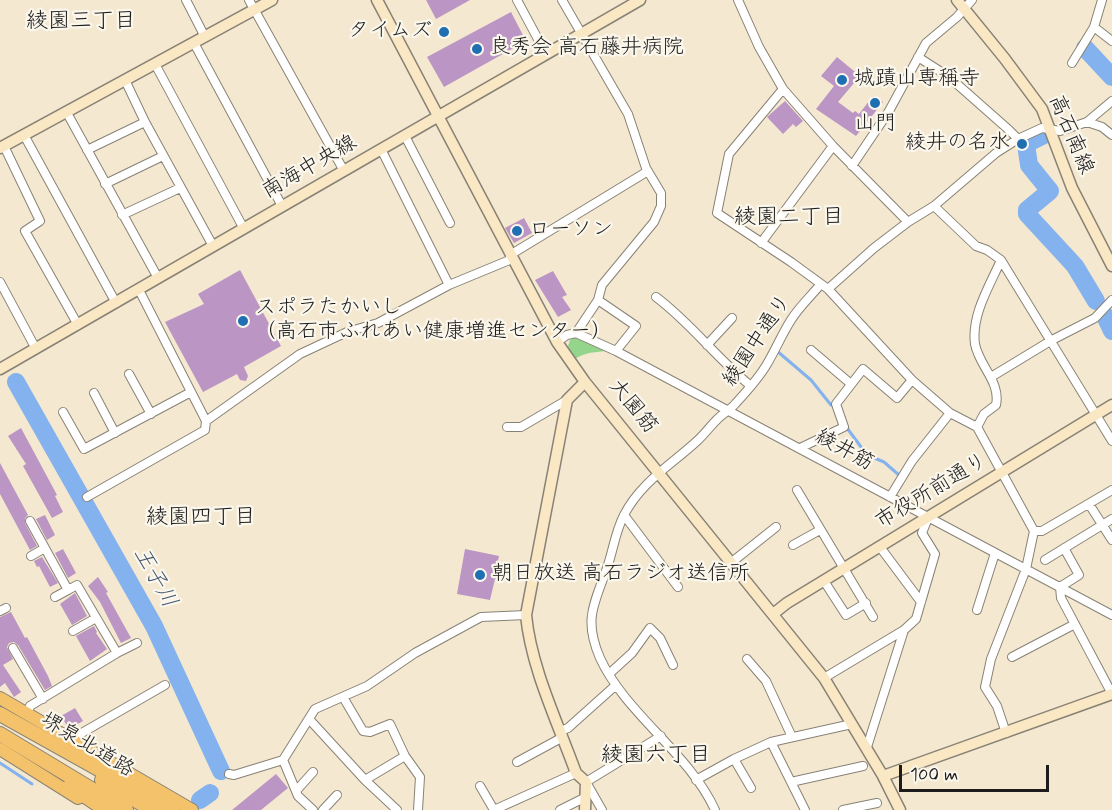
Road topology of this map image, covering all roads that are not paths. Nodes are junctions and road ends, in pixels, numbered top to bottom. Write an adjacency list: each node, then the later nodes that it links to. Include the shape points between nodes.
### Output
1 (186, 0): 14 (street)
2 (272, 0): 11 (street)
3 (377, 0): 25 (street, 大園筋)
4 (517, 0): 17 (street)
5 (562, 0): 13 (street)
6 (640, 0): 13 (street, 南海中央線)
7 (738, 0): 22 (street)
8 (972, 0): 10 (street)
9 (1102, 0): 12 (street)
10 (960, 4): 18 (street, via 957,17 926,44); 28 (street, 高石南線, via 1027,87 1042,109)
11 (251, 5): 14 (street); 39 (street)
12 (1094, 27): 15 (street); 19 (street)
13 (580, 34): 17 (street, 南海中央線); 40 (street, via 628,114)
14 (206, 37): 16 (street)
15 (1112, 41)
16 (194, 43): 20 (street); 43 (street)
17 (546, 54): 25 (street, 南海中央線)
18 (918, 57): 32 (street, via 949,77); 38 (street, via 889,111)
19 (1072, 63)
20 (155, 64): 21 (street); 48 (street)
21 (125, 80): 24 (street); 26 (street)
22 (783, 89): 33 (street); 49 (street, via 729,154 717,213)
23 (1112, 101): 27 (street)
24 (67, 113): 29 (street); 36 (street)
25 (438, 116): 30 (street, 南海中央線); 51 (street, 大園筋)
26 (145, 122): 36 (street); 37 (street)
27 (1087, 122): 28 (street, 綾園中通り, via 1060,131); 31 (street)
28 (1049, 129): 32 (street, 綾園中通り); 53 (street, 高石南線, via 1072,188)
29 (24, 135): 34 (street); 62 (street)
30 (405, 135): 35 (street, 南海中央線); 47 (street)
31 (1112, 135)
32 (1018, 140): 44 (street, 綾園中通り, via 996,153)
33 (833, 146): 38 (street); 49 (street)
34 (2, 147): 64 (street, via 40,221 25,231)
35 (381, 149): 39 (street, 南海中央線); 56 (street)
36 (87, 150): 41 (street)
37 (163, 156): 41 (street); 42 (street)
38 (852, 166): 46 (street)
39 (344, 171): 43 (street, 南海中央線)
40 (648, 171): 51 (street); 60 (street, via 661,193 661,206 654,222 602,285)
41 (105, 184): 45 (street)
42 (180, 188): 45 (street); 50 (street)
43 (282, 206): 48 (street, 南海中央線)
44 (934, 206): 46 (street, 綾園中通り); 52 (street, via 976,246)
45 (122, 215): 54 (street)
46 (908, 222): 57 (street, 綾園中通り)
47 (450, 223)
48 (244, 229): 50 (street, 南海中央線)
49 (761, 243): 57 (street)
50 (213, 246): 54 (street, 南海中央線)
51 (511, 257): 56 (street); 67 (street, 大園筋)
52 (1001, 260): 66 (street); 74 (street, via 975,325 975,346)
53 (1112, 266)
54 (158, 278): 58 (street, 南海中央線)
55 (0, 282): 69 (street)
56 (450, 285): 88 (street, via 378,323 347,332 300,354)
57 (824, 287): 75 (street); 78 (street, 綾園中通り, via 793,317)
58 (139, 290): 62 (street, 南海中央線); 79 (street)
59 (656, 297): 68 (street, via 697,329)
60 (598, 300): 65 (street); 71 (street, via 636,326)
61 (1112, 300): 66 (street, via 1095,318)
62 (116, 303): 64 (street, 南海中央線)
63 (732, 318): 68 (street)
64 (78, 325): 69 (street, 南海中央線)
65 (576, 333): 67 (street); 71 (street, 綾井筋)
66 (1052, 340): 74 (street); 87 (street)
67 (557, 342): 76 (street, 大園筋)
68 (707, 345): 78 (street)
69 (36, 349): 72 (street, 南海中央線)
70 (811, 350): 77 (street)
71 (616, 351): 83 (street, 綾井筋)
72 (0, 369)
73 (129, 374): 86 (street)
74 (991, 377): 90 (street, via 998,395 996,405 984,414)
75 (912, 380): 77 (street, via 897,398 863,369); 85 (street)
76 (585, 382): 81 (street); 94 (street, 大園筋)
77 (851, 384): 93 (street, via 836,404 844,427)
78 (750, 386): 83 (street, 綾園中通り)
79 (191, 392): 86 (street); 88 (street)
80 (94, 393): 91 (street)
81 (567, 400): 89 (street, via 521,427); 129 (street)
82 (1112, 405): 87 (street, 市役所前通り)
83 (729, 410): 93 (street, 綾井筋); 94 (street, 綾園中通り)
84 (63, 412): 91 (street, via 84,450)
85 (950, 412): 90 (street); 99 (street)
86 (151, 414): 91 (street)
87 (1097, 414): 92 (street); 95 (street, 市役所前通り)
88 (206, 421): 98 (street, via 205,429)
89 (507, 427)
90 (977, 427): 95 (street)
91 (116, 433)
92 (1112, 441)
93 (800, 448): 99 (street, 綾井筋)
94 (660, 472): 101 (street, 綾園中通り, via 636,495); 117 (street, 大園筋)
95 (1001, 473): 102 (street, 市役所前通り); 108 (street)
96 (797, 490): 107 (street)
97 (1112, 490): 100 (street)
98 (87, 497)
99 (890, 497): 102 (street, 綾井筋)
100 (1089, 504): 105 (street); 108 (street, via 1042,531)
101 (624, 515): 121 (street); 145 (street, 綾園中通り, via 592,610 595,644)
102 (928, 518): 111 (street, 市役所前通り); 114 (street, 綾井筋); 125 (street, via 922,533 935,554)
103 (1112, 519): 105 (street)
104 (30, 521): 112 (street)
105 (1103, 525): 109 (street); 113 (street)
106 (777, 527): 117 (street)
107 (820, 530): 110 (street); 118 (street)
108 (1034, 531): 119 (street)
109 (1112, 540)
110 (793, 545)
111 (880, 547): 118 (street, 市役所前通り); 125 (street)
112 (45, 548): 115 (street); 123 (street)
113 (1064, 548): 116 (street); 122 (street, via 1079,575)
114 (994, 552): 119 (street, 綾井筋); 127 (street)
115 (31, 556)
116 (1045, 560)
117 (732, 562): 128 (street, 大園筋)
118 (845, 568): 120 (street, 市役所前通り); 126 (street)
119 (1026, 569): 122 (street, 綾井筋); 162 (street, via 991,658 985,687)
120 (824, 581): 126 (street, via 846,615); 128 (street, 市役所前通り)
121 (678, 587)
122 (1060, 587): 130 (street, 綾井筋); 133 (street, via 1061,598)
123 (68, 590): 124 (street); 132 (street, via 77,585)
124 (55, 597)
125 (921, 602): 134 (street, via 916,619)
126 (866, 603): 131 (street)
127 (977, 610)
128 (773, 614): 147 (street, 大園筋)
129 (526, 615): 153 (street, via 481,617 415,653 368,686); 164 (street, via 539,674)
130 (1112, 615)
131 (873, 616)
132 (96, 618): 135 (street); 138 (street)
133 (1075, 624): 139 (street); 152 (street)
134 (904, 630): 147 (street); 170 (street)
135 (73, 631)
136 (137, 643): 138 (street)
137 (13, 648): 141 (street)
138 (117, 653): 146 (street)
139 (1012, 657)
140 (747, 658): 166 (street, via 766,681)
141 (23, 665): 144 (street); 155 (street)
142 (673, 665): 145 (street, via 660,638 650,628 632,653)
143 (72, 669): 146 (street)
144 (14, 670)
145 (609, 674): 150 (street, 綾園中通り)
146 (78, 678): 155 (street)
147 (824, 678): 161 (street, 大園筋)
148 (150, 681): 151 (street)
149 (165, 685): 151 (street)
150 (616, 686): 164 (street); 165 (street, 綾園中通り)
151 (154, 690): 157 (street)
152 (1112, 694): 162 (street)
153 (343, 697): 160 (street, via 315,709); 172 (street, via 363,730 370,732 390,724)
154 (0, 698): 158 (main road)
155 (43, 699): 158 (street, via 30,706)
156 (112, 703): 157 (street)
157 (118, 712): 168 (street, via 80,734)
158 (27, 714): 168 (main road)
159 (0, 716): 191 (highway); 195 (highway, 堺泉北道路)
160 (309, 719): 174 (street); 181 (street)
161 (852, 724): 166 (street); 170 (street, 大園筋)
162 (1006, 732): 180 (street)
163 (0, 734): 194 (highway, 堺泉北道路)
164 (562, 734): 175 (street); 178 (street)
165 (661, 736): 182 (street, 綾園中通り); 183 (street)
166 (792, 737): 169 (street)
167 (0, 741): 193 (highway)
168 (76, 742): 191 (main road)
169 (771, 742): 173 (street); 184 (street)
170 (867, 747): 180 (street, 大園筋)
171 (0, 749): 192 (main road)
172 (405, 756): 181 (street); 199 (street, via 420,777)
173 (734, 759): 182 (street); 186 (street)
174 (283, 760): 179 (street); 187 (street)
175 (517, 762)
176 (863, 766): 184 (street)
177 (313, 772): 187 (street)
178 (576, 773): 183 (street); 185 (street, via 494,810)
179 (230, 774)
180 (883, 776): 206 (street, 大園筋)
181 (365, 780): 198 (street)
182 (696, 780): 203 (street, 綾園中通り)
183 (586, 782): 189 (street); 202 (street)
184 (791, 782): 204 (street)
185 (480, 786)
186 (751, 788)
187 (296, 791): 196 (street)
188 (337, 795): 197 (street)
189 (584, 798): 200 (street); 201 (street)
190 (877, 803): 205 (street)
191 (181, 809)
192 (96, 810)
193 (106, 810)
194 (126, 810)
195 (152, 810)
196 (313, 810)
197 (323, 810)
198 (397, 810)
199 (418, 810)
200 (560, 810)
201 (585, 810)
202 (602, 810)
203 (715, 810)
204 (805, 810)
205 (843, 810)
206 (900, 810)

